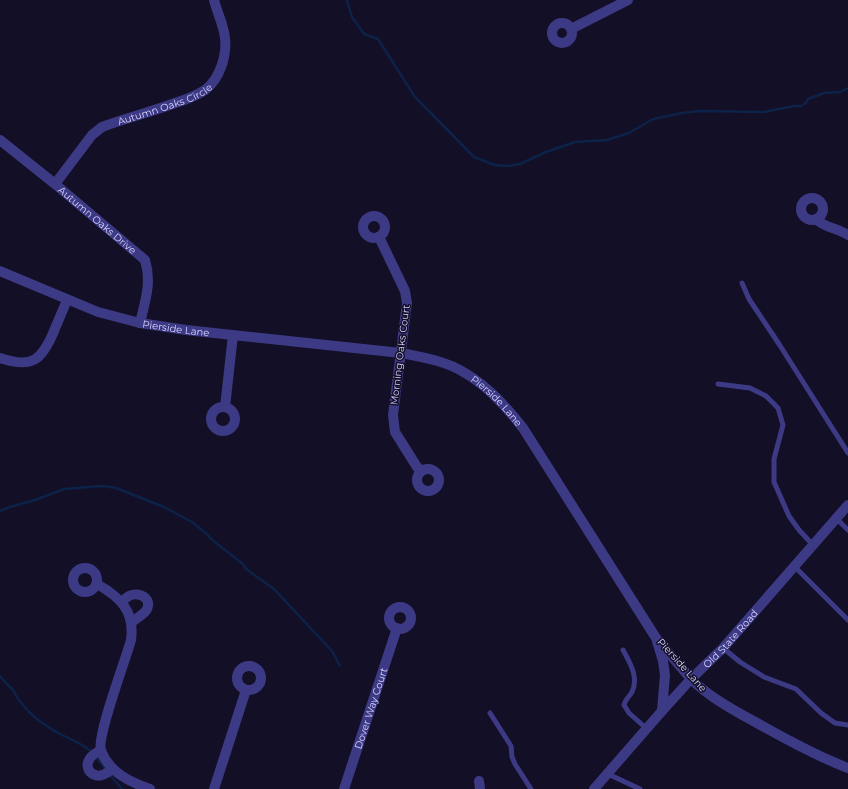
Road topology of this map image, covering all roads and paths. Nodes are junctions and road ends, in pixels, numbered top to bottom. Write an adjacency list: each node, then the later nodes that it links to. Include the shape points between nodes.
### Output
1 (214, 0): 5 (street, Autumn Oaks Circle, via 225,37 225,50 219,72 206,90 102,128 92,135)
2 (628, 0): 3 (street)
3 (571, 29)
4 (0, 140): 5 (street, Autumn Oaks Drive)
5 (55, 184): 12 (street, Autumn Oaks Drive, via 145,260 149,283)
6 (816, 219): 7 (street, via 819,223)
7 (848, 235)
8 (379, 237): 14 (street, Morning Oaks Court, via 405,291 407,303)
9 (0, 270): 11 (street, Pierside Lane)
10 (742, 283): 18 (lane)
11 (67, 300): 12 (street, Pierside Lane, via 98,312); 15 (street, via 48,346 41,356 31,362 11,362)
12 (140, 323): 13 (street, Pierside Lane)
13 (233, 335): 14 (street, Pierside Lane); 17 (street)
14 (401, 353): 19 (street, Morning Oaks Court, via 393,415 395,432); 30 (street, Pierside Lane, via 445,364 464,372 485,386 504,404 523,428)
15 (0, 358)
16 (718, 384): 23 (lane, via 750,388 766,396 778,408 783,425 774,459 774,482 789,516)
17 (225, 407)
18 (848, 453)
19 (422, 471)
20 (848, 505): 21 (street, Old State Road)
21 (836, 518): 22 (lane); 23 (street, Old State Road)
22 (848, 530)
23 (812, 544): 24 (street, Old State Road)
24 (794, 567): 27 (lane); 31 (street, Old State Road)
25 (97, 584): 26 (street)
26 (122, 602): 28 (street); 28 (street, via 126,596 133,594 141,595 147,601 146,611)
27 (848, 620)
28 (132, 622): 39 (street, via 132,640 103,727)
29 (397, 628): 45 (street, Dover Way Court)
30 (656, 638): 33 (street, Pierside Lane); 35 (street, via 665,675)
31 (723, 648): 33 (street, Old State Road); 37 (lane, via 764,677 796,689 835,723)
32 (623, 650): 38 (lane, via 635,676 632,692 624,705)
33 (691, 679): 35 (street, Old State Road); 40 (street, Pierside Lane, via 727,706 802,748)
34 (246, 690): 44 (street)
35 (662, 711): 38 (street, Old State Road)
36 (490, 713): 46 (lane, via 511,746 515,764)
37 (848, 725)
38 (647, 729): 42 (street, Old State Road)
39 (101, 750): 41 (street); 41 (street, via 89,759 88,769 96,776)
40 (848, 768)
41 (113, 769): 43 (street, via 124,778)
42 (608, 774): 47 (street, Old State Road); 48 (lane)
43 (150, 789)
44 (214, 789)
45 (344, 789)
46 (531, 789)
47 (594, 789)
48 (640, 789)

